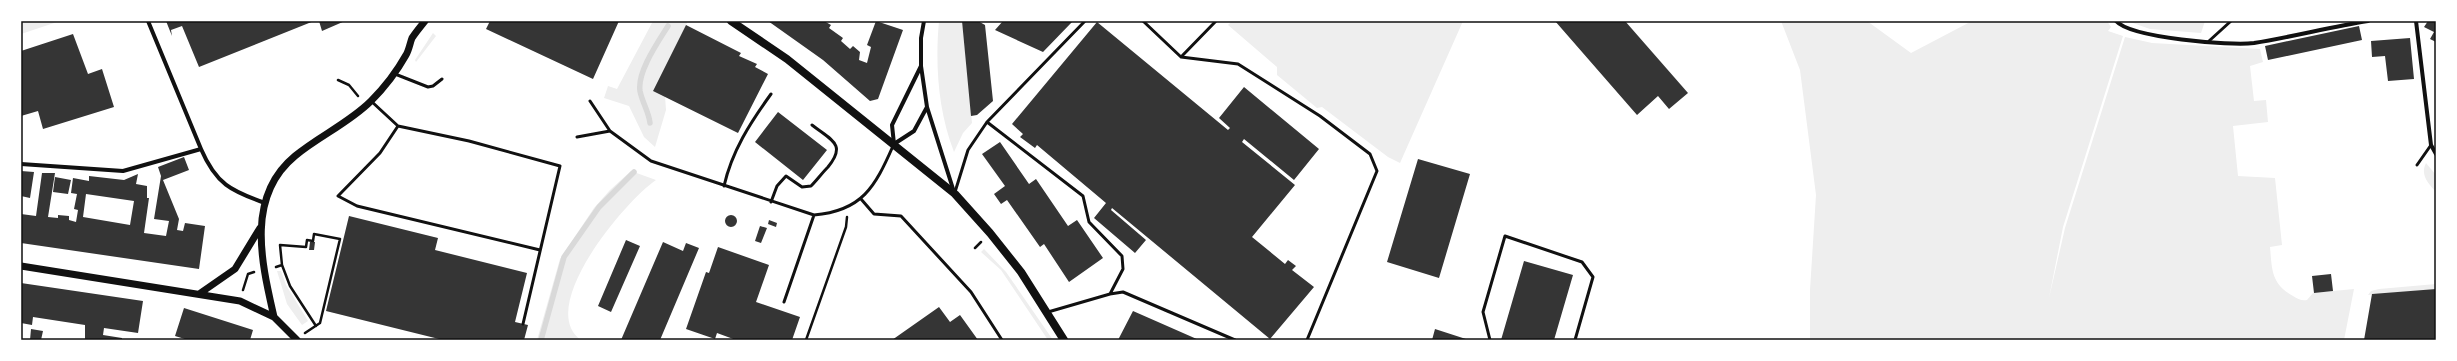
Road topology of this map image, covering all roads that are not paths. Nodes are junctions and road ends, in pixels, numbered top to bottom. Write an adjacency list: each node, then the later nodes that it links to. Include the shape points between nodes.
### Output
1 (148, 21): 28 (street)
2 (425, 21): 15 (street, via 412,38 407,55)
3 (731, 21): 26 (main road, via 787,59)
4 (924, 21): 14 (street)
5 (1084, 21): 21 (lane)
6 (1143, 21): 13 (lane)
7 (1216, 21): 13 (lane)
8 (2116, 21): 12 (street, via 2121,27 2151,36)
9 (2231, 21): 12 (lane)
10 (2368, 21): 12 (street, via 2252,43)
11 (2416, 21): 27 (street)
12 (2209, 41)
13 (1181, 57): 51 (lane, via 1238,64 1320,116 1370,154 1376,171)
14 (921, 66): 20 (street); 26 (street, via 892,125)
15 (393, 73): 16 (lane, via 428,87); 19 (street)
16 (442, 79)
17 (771, 94): 32 (lane, via 744,132)
18 (590, 100): 24 (lane)
19 (371, 101): 23 (lane); 36 (street, via 294,156 282,170)
20 (927, 107): 26 (street, via 914,131); 33 (street)
21 (987, 122): 33 (lane, via 968,150); 42 (lane, via 1083,196 1089,222 1122,256 1123,269)
22 (812, 125): 35 (lane, via 835,143 838,149 836,156 811,186 802,187 786,176 777,186)
23 (398, 126): 39 (lane, via 469,140 560,166); 39 (lane, via 380,154 338,196 357,206)
24 (610, 132): 25 (lane); 32 (lane, via 651,161)
25 (577, 137)
26 (894, 144): 33 (main road); 34 (lane, via 879,178)
27 (2431, 145): 29 (street); 31 (lane)
28 (201, 149): 30 (street, via 123,171); 36 (street, via 208,167 219,180 243,195)
29 (2436, 154)
30 (21, 164)
31 (2417, 165)
32 (724, 186): 35 (lane)
33 (955, 194): 44 (main road, via 990,233)
34 (860, 199): 37 (lane, via 840,211); 48 (lane, via 874,214 902,216 971,292)
35 (771, 202): 37 (lane)
36 (265, 203): 38 (street)
37 (814, 215): 43 (lane)
38 (261, 227): 41 (street, via 235,269); 45 (street, via 260,253)
39 (540, 250): 46 (lane)
40 (21, 266): 41 (street)
41 (199, 294): 45 (street, via 240,300)
42 (1110, 294): 44 (lane); 50 (lane, via 1123,292)
43 (784, 302)
44 (1048, 312): 49 (main road)
45 (274, 317): 47 (street)
46 (523, 324)
47 (297, 339)
48 (1002, 340)
49 (1064, 340)
50 (1235, 340)
51 (1307, 340)
52 (1490, 340): 53 (lane, via 1483,312 1505,236 1582,262 1593,277)
53 (1575, 340)

